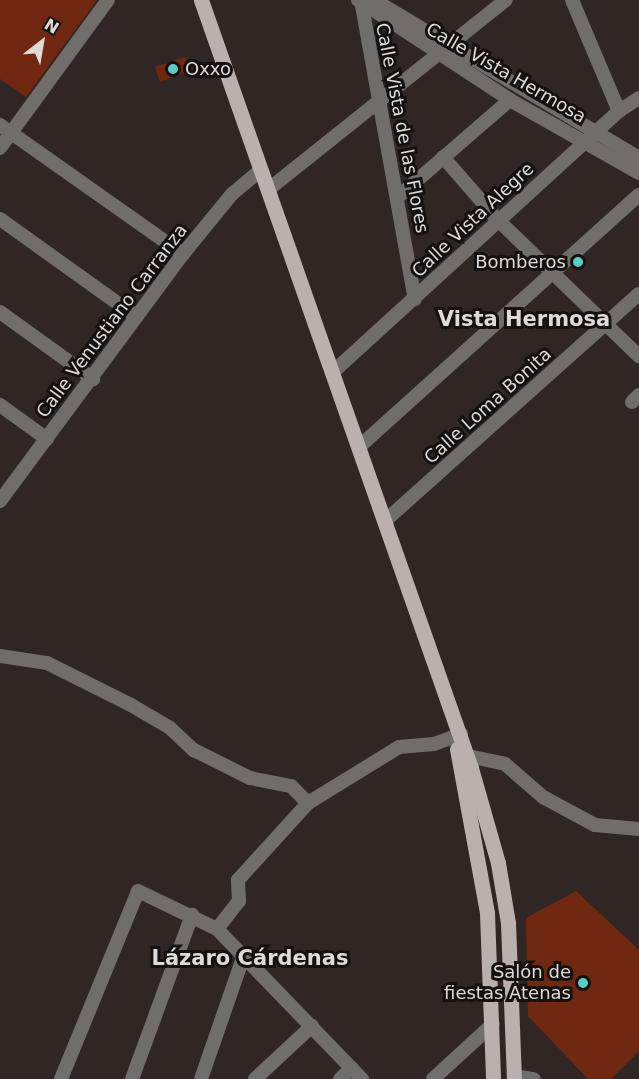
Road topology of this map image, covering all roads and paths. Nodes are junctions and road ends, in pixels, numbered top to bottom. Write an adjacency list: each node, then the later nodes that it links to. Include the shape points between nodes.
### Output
1 (108, 0): 13 (street)
2 (201, 0): 18 (main road)
3 (374, 0): 7 (street, Calle Vista Hermosa)
4 (506, 0): 7 (street)
5 (572, 0): 12 (street)
6 (359, 1): 8 (street, Calle Vista Hermosa); 11 (street, Calle Vista de las Flores)
7 (452, 45): 8 (street); 14 (street, Calle Vista Hermosa)
8 (438, 56): 10 (street, Calle Vista Hermosa); 11 (street)
9 (639, 98): 12 (street, Calle Vista Alegre)
10 (510, 100): 14 (street, Calle Vista Hermosa); 16 (street)
11 (380, 103): 20 (street); 22 (street, Calle Vista de las Flores)
12 (619, 111): 14 (street, Calle Vista Alegre)
13 (6, 129): 15 (street); 25 (street)
14 (591, 137): 17 (street, Calle Vista Hermosa); 19 (street, Calle Vista Hermosa); 24 (street, Calle Vista Alegre)
15 (0, 148)
16 (443, 158): 22 (street); 24 (street)
17 (639, 158)
18 (261, 170): 20 (main road); 25 (street, Calle Venustiano Carranza, via 232,194)
19 (639, 173)
20 (269, 189): 33 (main road)
21 (639, 195): 26 (street)
22 (399, 196): 28 (street, Calle Vista de las Flores)
23 (0, 219): 30 (street)
24 (498, 220): 26 (street); 28 (street, Calle Vista Alegre)
25 (183, 254): 30 (street, Calle Venustiano Carranza)
26 (555, 273): 31 (street); 37 (street)
27 (639, 294): 31 (street, Calle Loma Bonita)
28 (415, 299): 33 (street, Calle Vista Alegre)
29 (0, 312): 34 (street)
30 (137, 317): 34 (street, Calle Venustiano Carranza)
31 (608, 324): 32 (street); 39 (street, Calle Loma Bonita)
32 (639, 356)
33 (333, 372): 37 (main road)
34 (93, 379): 36 (street, Calle Venustiano Carranza)
35 (0, 405): 36 (street)
36 (47, 439): 38 (street, Calle Venustiano Carranza)
37 (360, 446): 39 (main road)
38 (0, 501)
39 (386, 520): 41 (main road)
40 (0, 656): 43 (street, via 47,663 131,705 170,729 194,750 250,778 291,786)
41 (457, 732): 42 (main road); 43 (street, via 434,744 399,747); 48 (main road, via 487,913)
42 (468, 756): 44 (street, via 505,764 543,797 595,825); 51 (main road, via 498,862 508,923)
43 (308, 803): 46 (street, via 238,880 239,901)
44 (639, 829)
45 (192, 915): 46 (street); 52 (street, via 138,891); 53 (street)
46 (217, 929): 47 (street)
47 (244, 955): 49 (street); 54 (street)
48 (493, 1024): 58 (street); 59 (main road)
49 (312, 1026): 50 (street); 55 (street)
50 (352, 1068): 56 (street); 57 (street)
51 (514, 1078): 60 (street)
52 (61, 1079)
53 (132, 1079)
54 (201, 1079)
55 (255, 1079)
56 (340, 1079)
57 (362, 1079)
58 (433, 1079)
59 (493, 1079)
60 (534, 1079)

